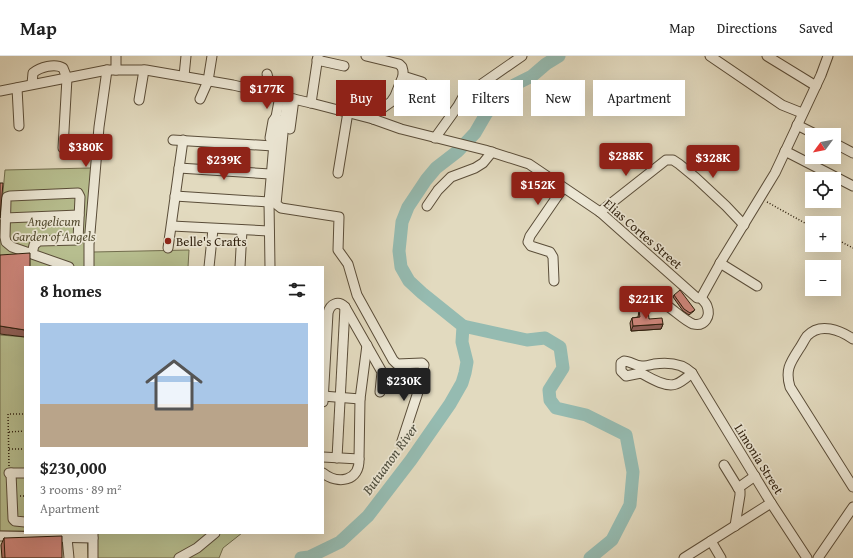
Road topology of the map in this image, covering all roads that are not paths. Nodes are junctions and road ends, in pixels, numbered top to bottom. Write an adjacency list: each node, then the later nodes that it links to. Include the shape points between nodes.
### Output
1 (116, 56): 11 (street)
2 (186, 56): 14 (street)
3 (212, 56): 18 (street)
4 (366, 56): 15 (street, via 399,64)
5 (522, 56): 36 (street, via 463,97)
6 (710, 56): 28 (street, via 782,104)
7 (767, 56): 20 (street)
8 (828, 56): 20 (street)
9 (317, 60): 10 (street); 26 (street)
10 (340, 68)
11 (112, 70): 12 (street, Elias Cortes Street); 16 (street, Elias Cortes Street); 65 (street, via 99,127)
12 (144, 70): 14 (street, Elias Cortes Street); 25 (street)
13 (266, 74): 23 (street)
14 (184, 76): 18 (street, Elias Cortes Street)
15 (403, 76): 17 (street); 31 (street, via 391,102 374,114)
16 (67, 78): 19 (street, Elias Cortes Street); 19 (street, via 63,68 57,65 38,69 33,73); 41 (street)
17 (416, 80)
18 (208, 81): 23 (street, Elias Cortes Street); 24 (street)
19 (32, 84): 21 (street, Elias Cortes Street)
20 (816, 86): 28 (street)
21 (17, 88): 22 (street, Elias Cortes Street); 33 (street)
22 (0, 91)
23 (284, 96): 26 (street, Elias Cortes Street); 34 (street); 39 (street, via 276,117 280,125 278,141); 82 (street, via 276,204 280,208 339,217 339,253 348,264 357,295 393,360 397,364 424,365)
24 (200, 99)
25 (139, 100)
26 (311, 103): 27 (street, Elias Cortes Street)
27 (336, 109)
28 (802, 114): 32 (street)
29 (347, 116): 46 (street)
30 (362, 116): 31 (street, Elias Cortes Street)
31 (373, 119): 36 (street, Elias Cortes Street)
32 (797, 125): 35 (street); 43 (street)
33 (19, 126)
34 (290, 129)
35 (805, 129)
36 (434, 138): 42 (street, Elias Cortes Street)
37 (173, 140): 38 (street)
38 (182, 140): 39 (street); 45 (street)
39 (274, 144): 47 (street)
40 (841, 147): 44 (street)
41 (63, 148)
42 (489, 151): 49 (street, Elias Cortes Street, via 529,164); 52 (street, via 479,166 451,178 438,190)
43 (785, 151): 48 (street); 56 (street)
44 (853, 153)
45 (179, 168): 47 (street); 50 (street)
46 (338, 173)
47 (270, 174): 51 (street)
48 (853, 186)
49 (563, 188): 53 (street, Elias Cortes Street); 69 (street, via 528,242 529,245 548,250 552,254)
50 (175, 196): 51 (street); 57 (street)
51 (269, 202): 60 (street)
52 (427, 206)
53 (600, 212): 56 (street, via 666,160 673,160 696,178); 71 (street, Elias Cortes Street, via 697,298)
54 (79, 215): 55 (street); 55 (street, via 80,197 76,193 8,196); 62 (street, via 78,240 40,241 34,245)
55 (5, 218): 62 (street, via 6,242 12,247)
56 (744, 225): 63 (street)
57 (172, 226): 58 (street); 61 (street)
58 (213, 229): 59 (street); 66 (street)
59 (242, 230): 60 (street); 67 (street)
60 (269, 231): 68 (street)
61 (168, 248)
62 (32, 254): 64 (street)
63 (720, 263): 70 (street); 71 (street)
64 (66, 266)
65 (89, 266)
66 (209, 266)
67 (240, 266)
68 (270, 266)
69 (554, 281)
70 (757, 286)
71 (701, 298): 72 (street, via 707,306 707,319 704,323 692,324)
72 (666, 305)
73 (345, 307): 75 (street); 77 (street, via 338,303 332,304 329,308); 80 (street)
74 (853, 339): 90 (street, via 827,328 815,331 808,335 790,363 788,372 790,387)
75 (366, 345): 78 (street, via 382,372); 81 (street)
76 (692, 373): 76 (street, via 686,367 661,363 641,370 669,385 676,384); 89 (street, Limonia Street)
77 (324, 381)
78 (380, 392)
79 (324, 396): 80 (street)
80 (340, 398): 81 (street); 84 (street)
81 (360, 399): 85 (street)
82 (401, 444)
83 (324, 457): 84 (street)
84 (337, 458): 85 (street)
85 (359, 459): 88 (street, via 357,472 346,480 328,478)
86 (724, 465): 91 (street)
87 (24, 473): 94 (street, via 10,473 13,519)
88 (324, 474)
89 (755, 476): 91 (street); 92 (street, Limonia Street)
90 (853, 487)
91 (738, 488): 95 (street, via 740,501)
92 (771, 503): 95 (street); 106 (street, Limonia Street)
93 (853, 507): 107 (street)
94 (24, 522)
95 (735, 526): 100 (street)
96 (214, 534): 103 (street)
97 (0, 536): 99 (street)
98 (93, 536): 99 (street); 102 (street)
99 (67, 538): 101 (street)
100 (711, 541): 104 (street); 105 (street)
101 (69, 558)
102 (93, 558)
103 (179, 558)
104 (684, 558)
105 (721, 558)
106 (807, 558)
107 (818, 558)

